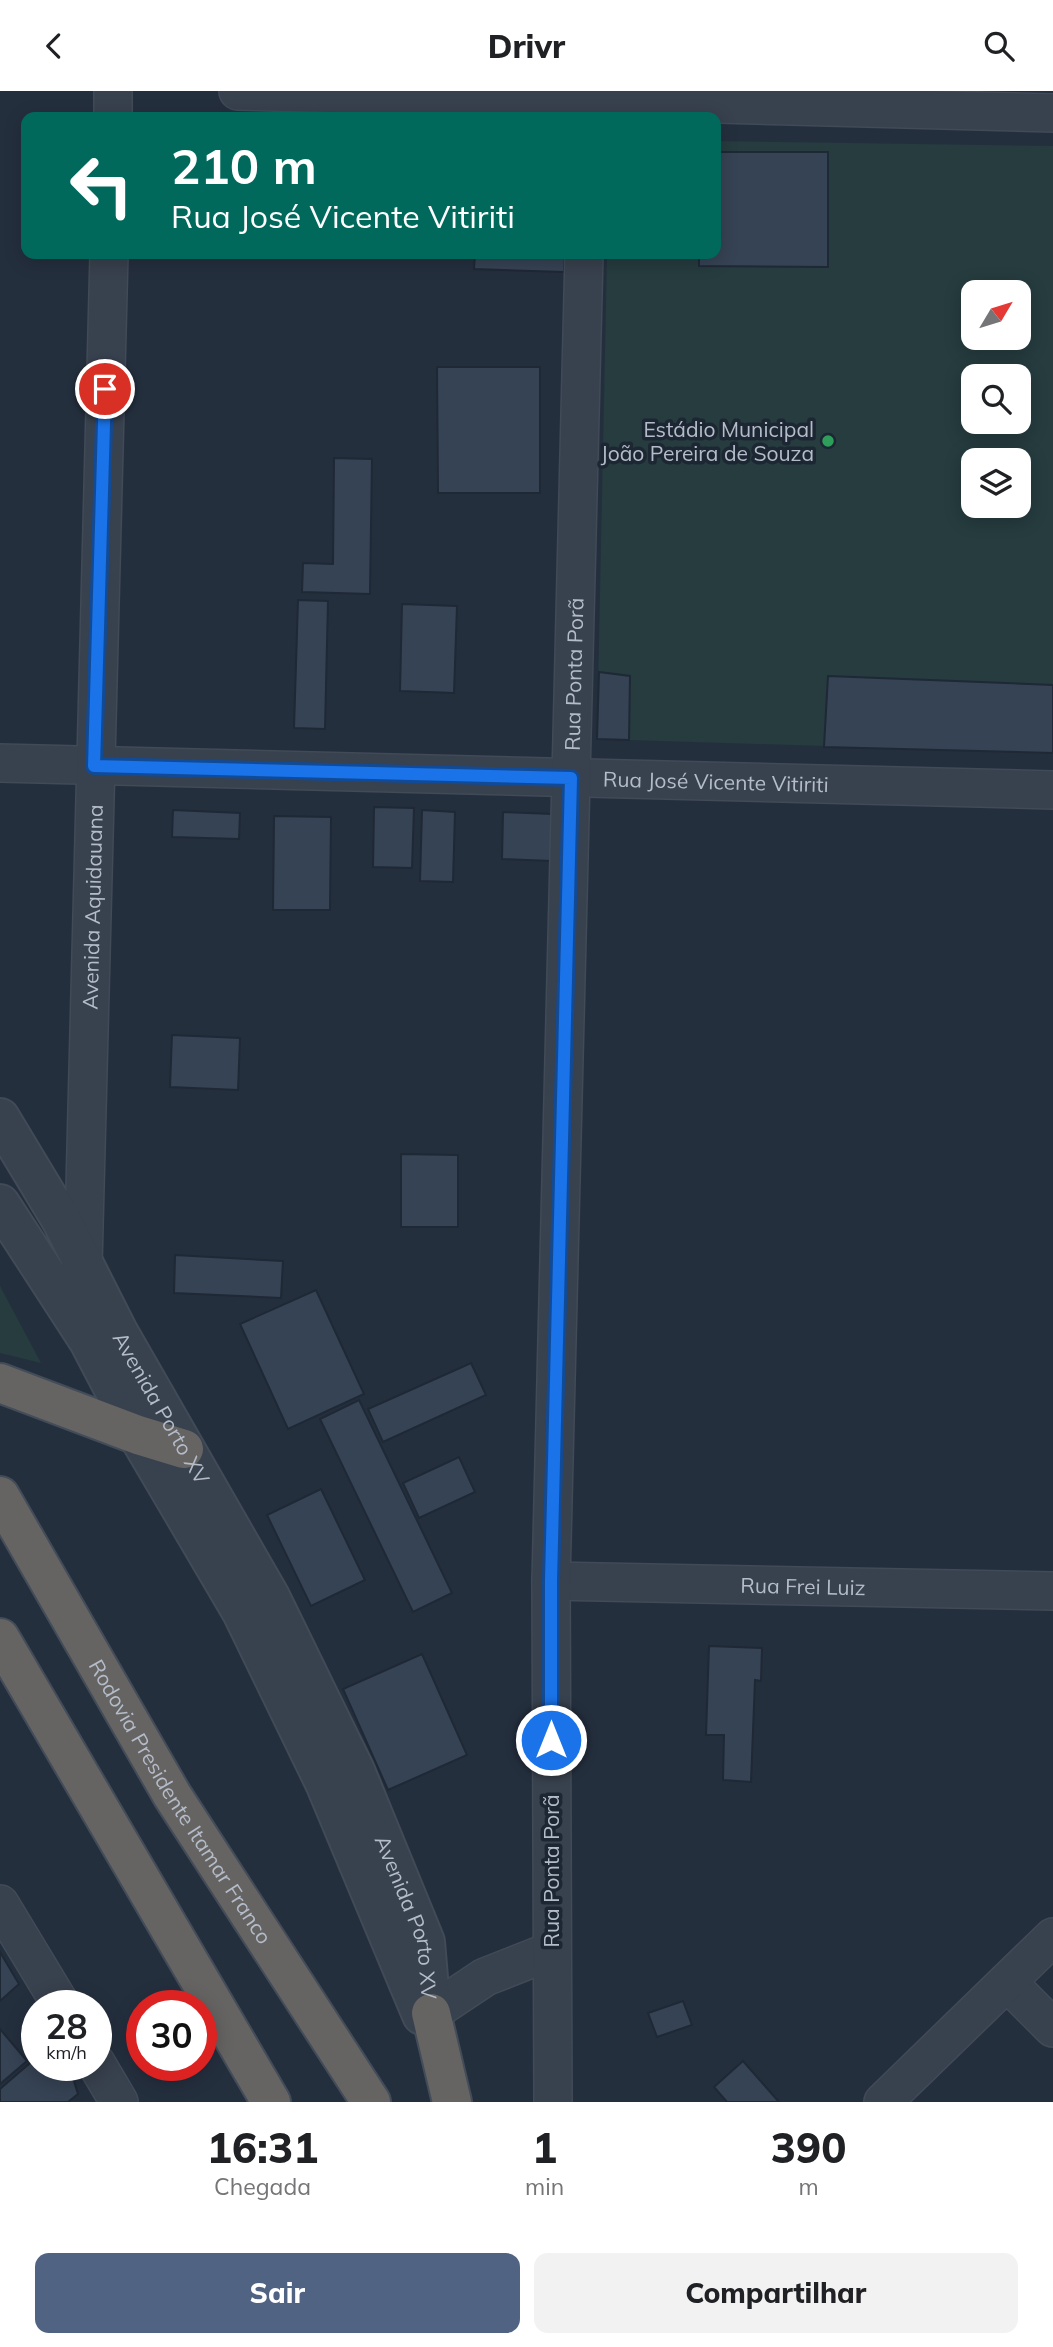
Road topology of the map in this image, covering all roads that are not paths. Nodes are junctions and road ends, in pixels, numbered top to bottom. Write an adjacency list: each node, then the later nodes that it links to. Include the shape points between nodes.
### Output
1 (113, 91): 5 (street)
2 (237, 91): 4 (street)
3 (995, 101): 4 (street); 6 (street)
4 (588, 103)
5 (113, 112)
6 (1053, 113)
7 (109, 259): 10 (street, Avenida Aquidauana)
8 (584, 259): 11 (street, Rua Ponta Porã)
9 (0, 763): 10 (street, Rua José Vicente Vitiriti)
10 (94, 766): 11 (street, Rua José Vicente Vitiriti); 15 (street, Avenida Aquidauana)
11 (571, 778): 12 (street, Rua José Vicente Vitiriti); 21 (street, Rua Ponta Porã)
12 (1053, 790)
13 (0, 1118): 15 (street, Avenida Porto XV)
14 (0, 1204): 16 (street, Avenida Porto XV)
15 (83, 1265): 16 (street); 19 (street, Avenida Porto XV)
16 (61, 1297): 18 (street, Avenida Porto XV)
17 (0, 1383): 18 (highway)
18 (138, 1435): 19 (highway); 29 (street, Avenida Porto XV, via 242,1612 325,1783 422,2015)
19 (184, 1449): 29 (street, Avenida Porto XV, via 270,1597 355,1771 425,1942)
20 (0, 1496): 34 (highway, Rodovia Presidente Itamar Franco, via 172,1795)
21 (551, 1581): 22 (street, Rua Frei Luiz); 26 (street, Rua Ponta Porã)
22 (1053, 1591)
23 (0, 1638): 33 (highway)
24 (0, 1904): 28 (street)
25 (1053, 1937): 27 (street)
26 (551, 1951): 29 (street, via 485,1977); 36 (street, Rua Ponta Porã)
27 (1007, 1982): 30 (street); 37 (street)
28 (52, 1990)
29 (431, 2013): 35 (highway)
30 (1053, 2028)
31 (107, 2081): 32 (street)
32 (120, 2102)
33 (271, 2102)
34 (371, 2102)
35 (453, 2102)
36 (553, 2102)
37 (883, 2102)

